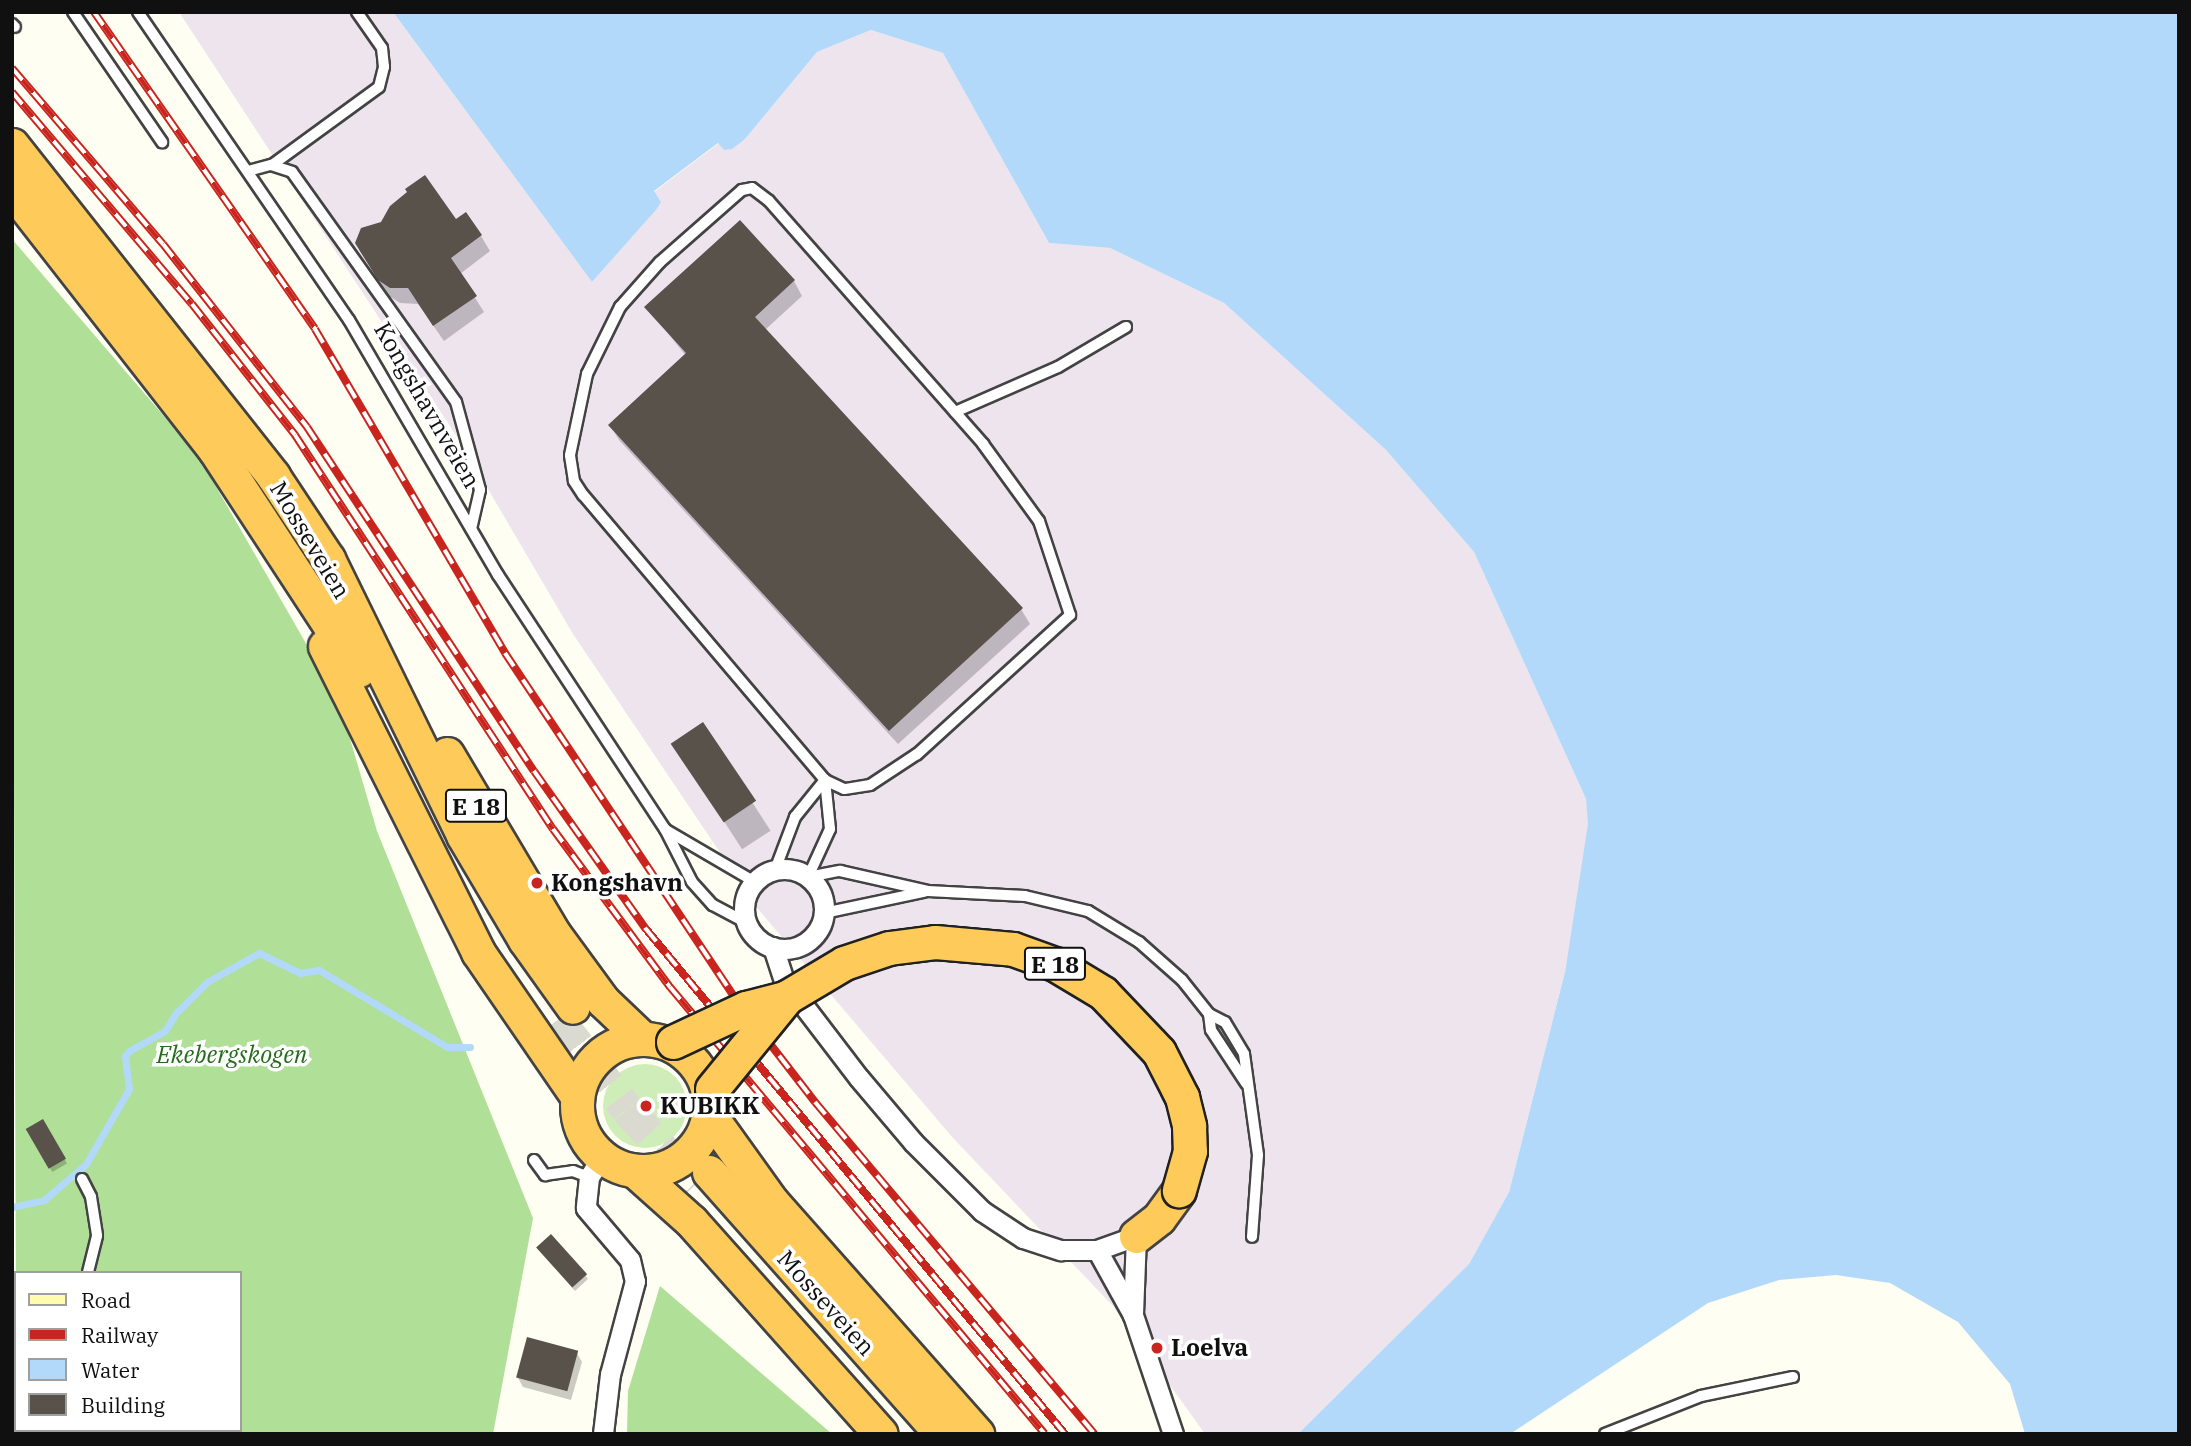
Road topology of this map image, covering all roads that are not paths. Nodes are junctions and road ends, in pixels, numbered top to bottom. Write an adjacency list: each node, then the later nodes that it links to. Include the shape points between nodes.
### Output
1 (73, 12): 4 (lane)
2 (138, 12): 7 (lane, Kongshavnveien)
3 (357, 12): 6 (lane, via 382,48 379,87)
4 (162, 142)
5 (12, 145): 12 (highway, Mosseveien / E 18, via 273,476)
6 (271, 165): 7 (lane); 11 (lane, via 292,172 456,402 480,490)
7 (248, 171): 11 (lane, Kongshavnveien, via 349,320)
8 (12, 190): 13 (highway, Mosseveien / E 18, via 215,450)
9 (1126, 327): 10 (lane, via 1058,367)
10 (955, 412): 14 (lane, via 1039,522 1070,615 917,754 870,785 844,789); 14 (lane, via 769,201 752,188 742,190 633,291 620,307 587,374 571,436 574,481)
11 (471, 528): 15 (lane, Kongshavnveien, via 537,639)
12 (328, 559): 13 (highway, Mosseveien / E 18, via 463,835 566,1013 488,917 345,645); 27 (highway, E 18, via 386,638 457,774 554,934 603,1001)
13 (299, 579): 29 (highway, E 18, via 328,656 478,953)
14 (825, 780): 16 (lane, via 795,817); 17 (lane, via 830,829)
15 (665, 829): 18 (lane, Kongshavnveien); 21 (lane, Kongshavnveien, via 692,882 713,905)
16 (775, 870): 17 (street); 18 (street)
17 (808, 877): 19 (lane, via 840,871); 20 (street, via 823,900)
18 (755, 881): 21 (street, via 745,902)
19 (928, 891): 20 (lane); 25 (lane, via 1025,897 1088,911 1161,961)
20 (824, 913): 22 (street)
21 (748, 925): 23 (street)
22 (807, 941): 23 (street); 26 (street)
23 (773, 947): 26 (street, via 784,980)
24 (787, 997): 27 (highway, E 18, bridge); 30 (highway, E 18, bridge); 35 (highway, E 18, bridge, via 844,963 911,944 983,943 1055,964 1124,1011 1169,1068 1189,1126 1190,1151 1179,1190 1159,1218)
25 (1209, 1014): 28 (lane, via 1211,1030); 28 (lane, via 1225,1021 1244,1054)
26 (824, 1026): 37 (street, via 881,1106 982,1211 1035,1243 1061,1250)
27 (661, 1042): 29 (highway, E 18, via 619,1044 599,1055 584,1073); 30 (highway, E 18, via 695,1064)
28 (1246, 1084): 36 (lane, via 1258,1155)
29 (577, 1096): 32 (highway, E 18)
30 (709, 1099): 33 (highway, E 18, via 704,1130 684,1157 652,1171); 45 (highway, E 18, via 772,1202)
31 (534, 1160): 32 (lane, via 545,1175)
32 (595, 1167): 33 (highway); 41 (street, via 586,1198 591,1218 635,1281 606,1394)
33 (635, 1171): 42 (highway, via 691,1221)
34 (82, 1179): 38 (lane, via 91,1197 97,1236)
35 (1136, 1236): 37 (street); 39 (street)
36 (1252, 1237)
37 (1097, 1250): 39 (street)
38 (88, 1271)
39 (1133, 1315): 46 (street)
40 (1793, 1377): 47 (lane, via 1701,1396)
41 (603, 1434)
42 (881, 1434)
43 (916, 1434): 44 (highway, Mosseveien, via 702,1179)
44 (942, 1434)
45 (977, 1434)
46 (1173, 1434)
47 (1605, 1434)

